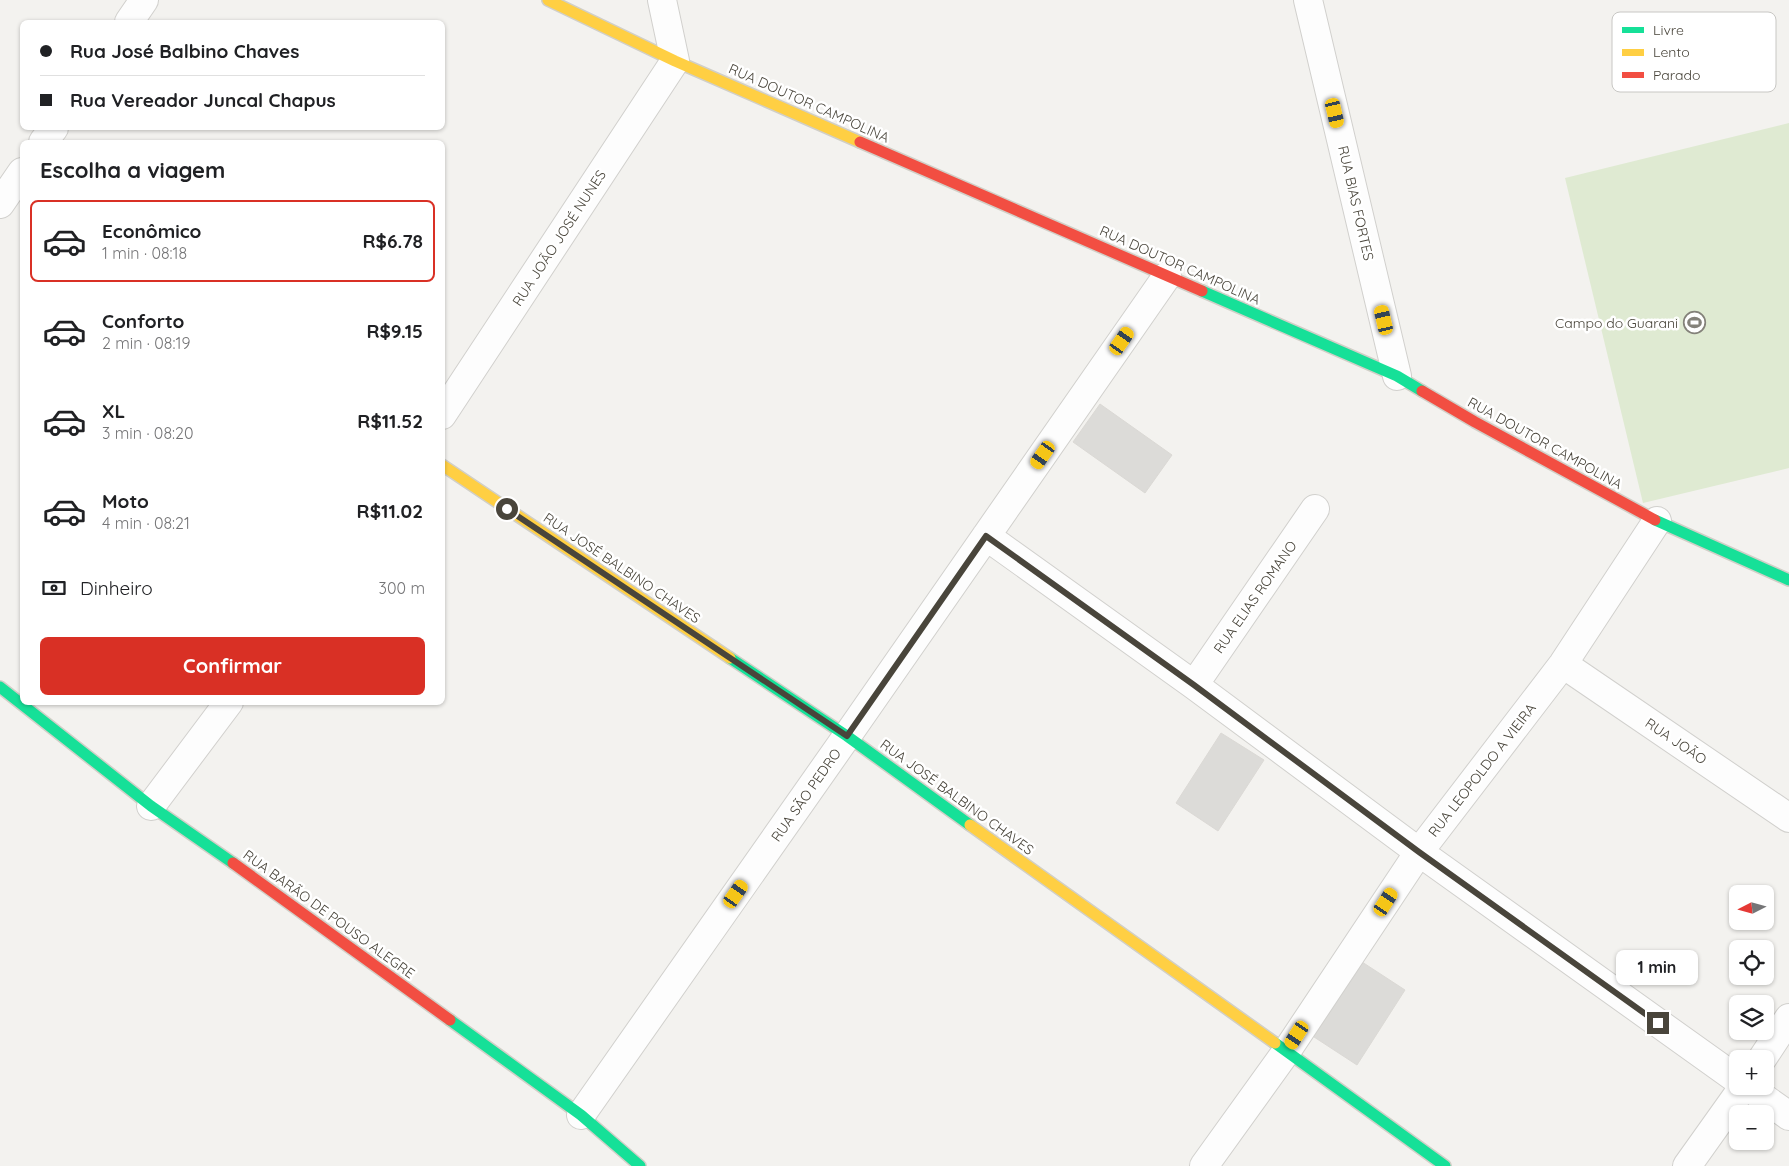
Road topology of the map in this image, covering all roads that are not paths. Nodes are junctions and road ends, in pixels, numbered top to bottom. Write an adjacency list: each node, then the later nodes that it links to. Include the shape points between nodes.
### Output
1 (144, 0): 5 (street)
2 (548, 0): 6 (street, RUA DOUTOR CAMPOLINA)
3 (662, 0): 6 (street)
4 (1308, 0): 12 (street, RUA BIAS FORTES)
5 (129, 20)
6 (675, 61): 11 (street, RUA DOUTOR CAMPOLINA); 13 (street, RUA JOÃO JOSÉ NUNES)
7 (52, 130): 8 (street)
8 (45, 140)
9 (20, 175): 10 (street)
10 (0, 204)
11 (1167, 276): 12 (street, RUA DOUTOR CAMPOLINA); 17 (street, RUA SÃO PEDRO)
12 (1397, 376): 16 (street, RUA DOUTOR CAMPOLINA)
13 (445, 410)
14 (445, 468): 25 (street, RUA JOSÉ BALBINO CHAVES)
15 (1315, 509): 20 (street, RUA ELIAS ROMANO)
16 (1657, 521): 18 (street, RUA DOUTOR CAMPOLINA); 19 (street, RUA LEOPOLDO A VIEIRA)
17 (986, 536): 20 (street); 25 (street, RUA SÃO PEDRO)
18 (1789, 580)
19 (1563, 664): 27 (street, RUA JOÃO); 28 (street, RUA LEOPOLDO A VIEIRA)
20 (1194, 685): 28 (street)
21 (0, 688): 22 (street, RUA BARÃO DE POUSO ALEGRE)
22 (20, 704)
23 (22, 705): 26 (street, RUA BARÃO DE POUSO ALEGRE)
24 (227, 705): 26 (street)
25 (847, 736): 31 (street, RUA JOSÉ BALBINO CHAVES); 35 (street, RUA SÃO PEDRO)
26 (151, 806): 35 (street, RUA BARÃO DE POUSO ALEGRE)
27 (1789, 818)
28 (1419, 852): 31 (street, RUA LEOPOLDO A VIEIRA); 32 (street)
29 (1789, 1018): 30 (street)
30 (1768, 1050)
31 (1286, 1052): 38 (street, RUA LEOPOLDO A VIEIRA); 39 (street, RUA JOSÉ BALBINO CHAVES)
32 (1729, 1074)
33 (1738, 1095): 40 (street)
34 (1758, 1095): 36 (street)
35 (581, 1115): 37 (street, RUA BARÃO DE POUSO ALEGRE)
36 (1789, 1116)
37 (640, 1166)
38 (1204, 1166)
39 (1445, 1166)
40 (1687, 1166)

